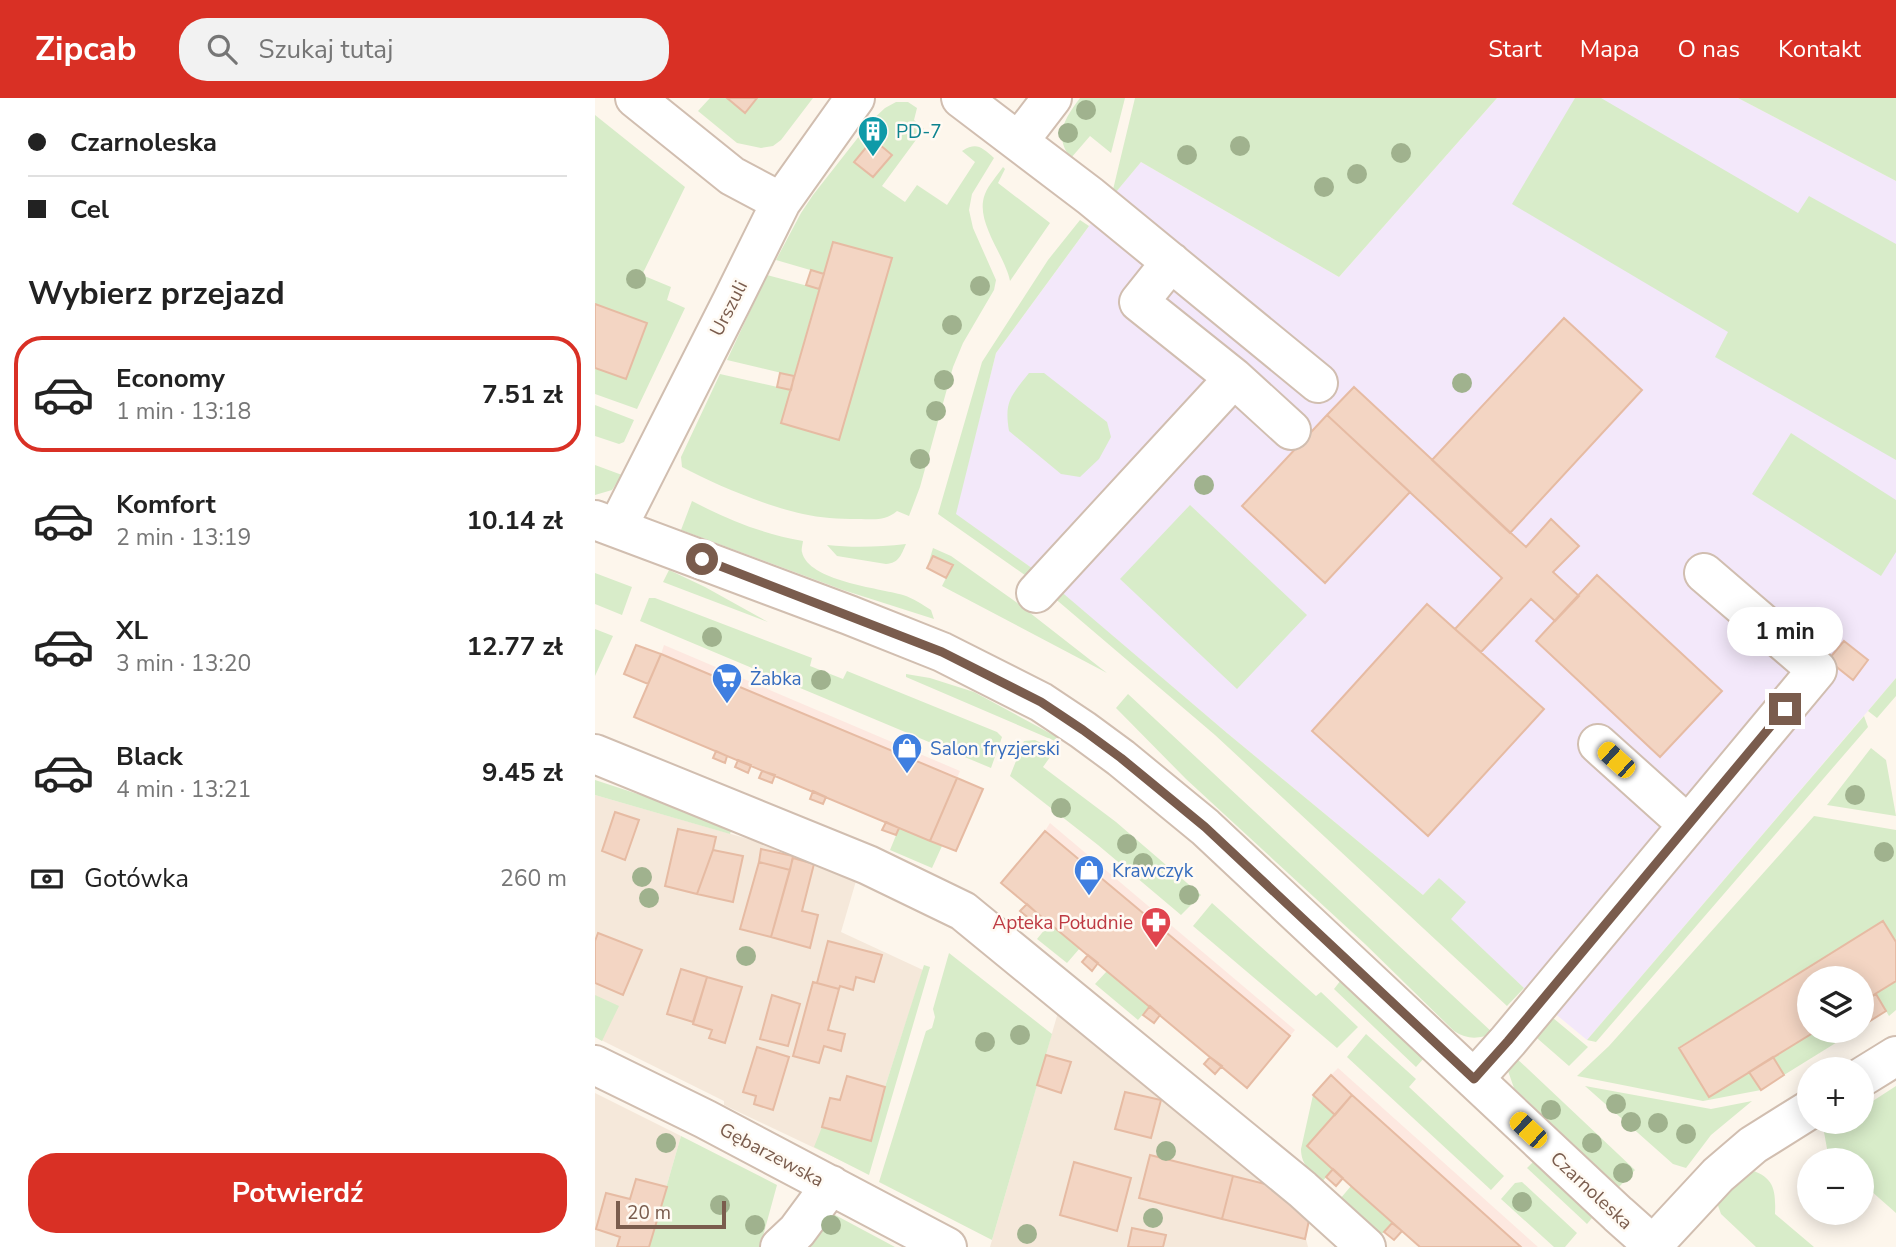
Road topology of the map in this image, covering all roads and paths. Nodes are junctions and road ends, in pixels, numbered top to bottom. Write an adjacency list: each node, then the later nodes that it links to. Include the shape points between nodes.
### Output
1 (635, 98): 6 (street, via 732,176)
2 (855, 98): 6 (street, Urszuli)
3 (961, 98): 5 (street)
4 (1052, 98): 5 (street)
5 (1019, 141): 7 (street)
6 (781, 202): 11 (street, Urszuli, via 733,301)
7 (1171, 261): 8 (street, via 1139,302); 9 (street)
8 (1234, 377): 10 (street); 13 (street)
9 (1318, 383)
10 (1291, 430)
11 (606, 524): 20 (street, Czarnoleska, via 942,652 1041,702 1121,758 1205,827)
12 (1704, 573): 16 (street, via 1817,670)
13 (1036, 593)
14 (1598, 744): 16 (street)
15 (595, 754): 26 (street, via 868,865 955,906 1291,1180)
16 (1688, 825): 20 (street)
17 (1896, 1056): 19 (street)
18 (595, 1065): 22 (street, Gębarzewska)
19 (1874, 1070)
20 (1474, 1079): 23 (street, Czarnoleska)
21 (1797, 1118): 23 (street, via 1753,1145 1718,1175)
22 (831, 1185): 24 (street); 25 (street, Gębarzewska)
23 (1654, 1246)
24 (780, 1247)
25 (947, 1247)
26 (1366, 1247)

